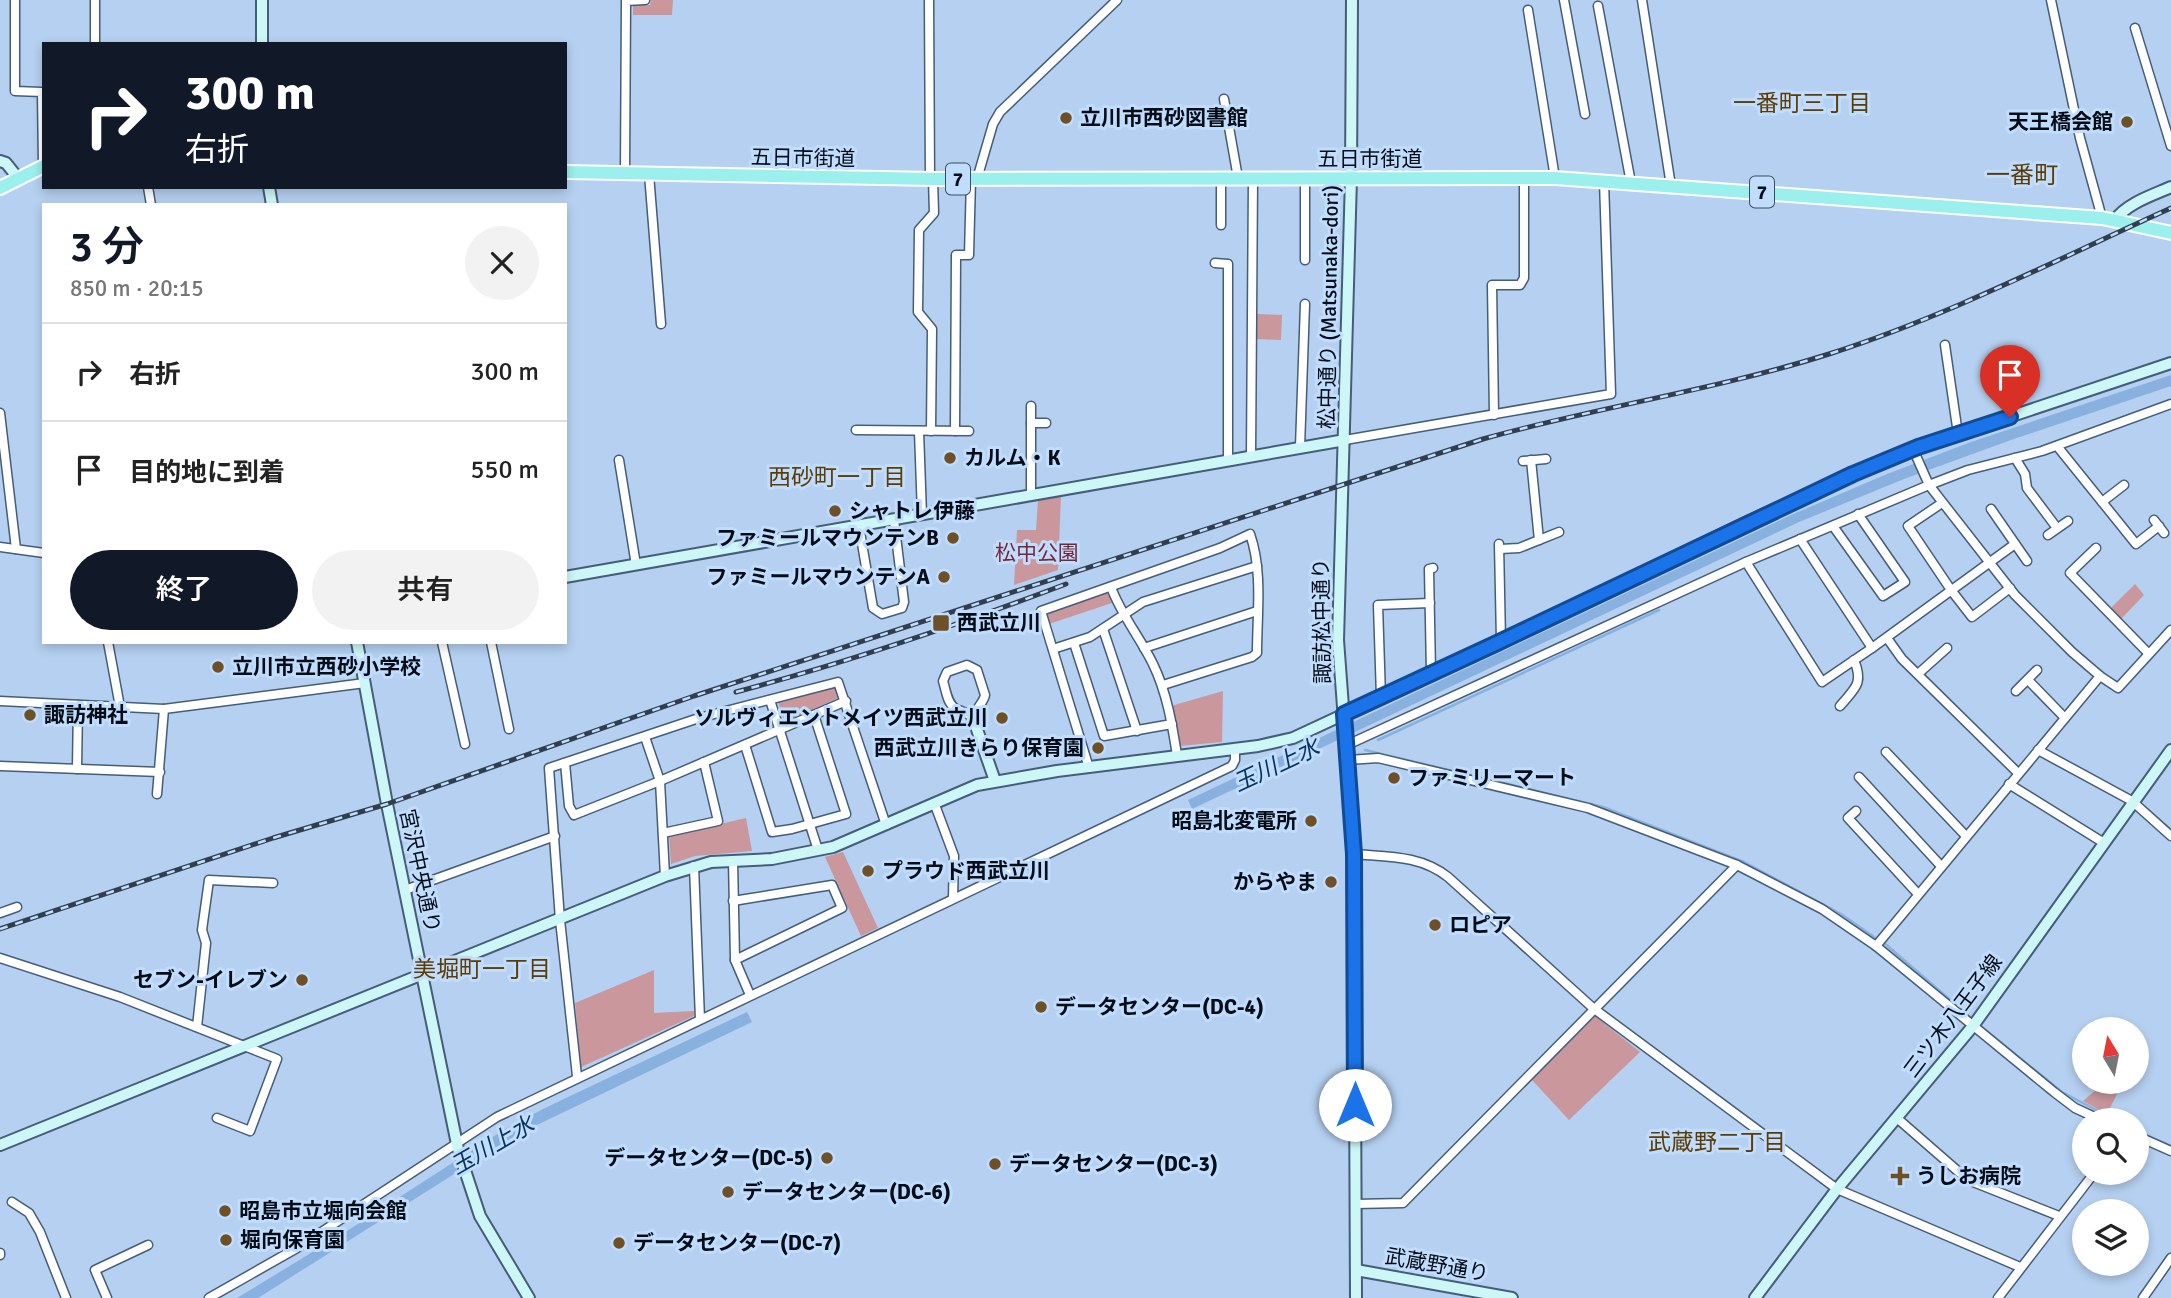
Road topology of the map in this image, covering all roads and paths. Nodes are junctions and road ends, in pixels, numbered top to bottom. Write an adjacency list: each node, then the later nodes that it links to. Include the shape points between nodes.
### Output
1 (15, 0): 16 (street, via 15,91)
2 (94, 0): 14 (street)
3 (262, 0): 15 (street)
4 (645, 0): 23 (street, via 626,1)
5 (929, 0): 33 (street)
6 (1117, 0): 34 (street, via 1000,112)
7 (1352, 0): 31 (street, 松中通り (Matsunaka-dori))
8 (1564, 0): 18 (street)
9 (1642, 0): 37 (street)
10 (2051, 0): 40 (street, via 2080,138)
11 (1598, 6): 36 (street)
12 (1528, 10): 32 (street)
13 (2134, 28): 19 (street)
14 (95, 42)
15 (262, 42)
16 (42, 92)
17 (1224, 99): 28 (street)
18 (1585, 114)
19 (2171, 146)
20 (0, 161): 26 (street)
21 (42, 166): 26 (main road)
22 (567, 172): 23 (main road, 五日市街道 / 7)
23 (625, 174): 24 (main road, 五日市街道 / 7)
24 (649, 174): 33 (main road, 五日市街道 / 7); 46 (street)
25 (1524, 177): 31 (main road, 五日市街道 / 7); 32 (main road, 五日市街道 / 7); 52 (street, via 1524,278 1520,285 1492,285)
26 (18, 178): 39 (main road)
27 (1221, 178): 28 (main road, 五日市街道 / 7); 34 (main road, 五日市街道 / 7); 41 (street)
28 (1238, 178): 29 (main road, 五日市街道 / 7)
29 (1253, 178): 30 (main road, 五日市街道 / 7); 65 (street)
30 (1306, 178): 31 (main road, 五日市街道 / 7); 43 (street)
31 (1351, 178): 61 (street, 松中通り (Matsunaka-dori))
32 (1555, 178): 35 (main road, 五日市街道 / 7)
33 (932, 179): 34 (main road, 五日市街道 / 7); 57 (street, via 934,213 919,230 918,312 932,329)
34 (974, 179): 58 (street, via 969,255 956,256)
35 (1604, 181): 36 (main road, 五日市街道 / 7); 52 (street, via 1611,394)
36 (1631, 183): 37 (main road, 五日市街道 / 7)
37 (1671, 186): 40 (main road, 五日市街道 / 7)
38 (2171, 187): 40 (street)
39 (0, 188)
40 (2109, 219): 42 (main road, 五日市街道 / 7)
41 (1221, 225)
42 (2171, 233)
43 (1305, 260)
44 (1215, 264): 69 (street, via 1228,264)
45 (1305, 304): 63 (street, via 1297,384)
46 (661, 324)
47 (1945, 345): 60 (street)
48 (2171, 363): 60 (street)
49 (2171, 404): 62 (street)
50 (1031, 406): 53 (street)
51 (0, 413): 91 (street)
52 (1494, 415): 61 (street)
53 (1031, 423): 54 (street); 73 (street)
54 (1046, 423)
55 (856, 430): 56 (street)
56 (919, 431): 57 (street); 78 (street)
57 (931, 431): 58 (street)
58 (955, 431): 59 (street)
59 (969, 431)
60 (1958, 434): 64 (street)
61 (1345, 440): 63 (street); 72 (street, 松中通り (Matsunaka-dori))
62 (2057, 446): 66 (street); 74 (street)
63 (1300, 447): 65 (street)
64 (1915, 453): 70 (street); 110 (street, via 1853,474 1757,517)
65 (1251, 456): 69 (street)
66 (2015, 458): 70 (street); 84 (street, via 2027,488)
67 (1546, 459): 88 (street, via 1527,460)
68 (619, 460): 97 (street)
69 (1228, 461): 73 (street)
70 (1929, 485): 75 (street); 77 (street)
71 (2124, 485): 74 (street)
72 (1343, 488): 141 (street, 諏訪松中通り, via 1338,640)
73 (1031, 495): 78 (street)
74 (2102, 502): 83 (street, via 2136,544)
75 (1942, 503): 96 (street); 103 (street, via 1908,526)
76 (1991, 510): 89 (street)
77 (1858, 514): 82 (street); 82 (street, via 1905,582 1883,596)
78 (922, 515): 79 (street)
79 (894, 520): 81 (street); 81 (street, via 904,602 902,608 882,614 873,608)
80 (2068, 521): 84 (street)
81 (859, 526): 97 (street)
82 (1833, 526): 87 (street)
83 (2159, 526)
84 (2057, 528): 86 (street)
85 (1559, 532): 88 (street)
86 (2049, 535)
87 (1801, 539): 95 (street); 117 (street)
88 (1539, 540): 110 (street, via 1519,548 1500,547)
89 (2015, 544): 94 (street); 96 (street)
90 (0, 547): 91 (street)
91 (16, 548): 93 (street)
92 (2095, 548): 120 (street, via 2070,573)
93 (42, 553)
94 (2027, 561)
95 (1746, 562): 121 (street, via 1822,682); 147 (street)
96 (1989, 562): 102 (street); 103 (street)
97 (636, 565): 100 (street)
98 (1257, 566): 101 (street, via 1250,534); 105 (street); 106 (street, via 1143,602)
99 (1433, 568): 104 (street, via 1429,569)
100 (567, 577)
101 (1111, 587): 106 (street); 118 (street, via 1041,611)
102 (2010, 588): 103 (street, via 1972,617); 125 (street)
103 (1951, 590): 109 (street)
104 (1430, 603): 123 (street); 130 (street, via 1378,606)
105 (1257, 611): 116 (street); 128 (street, via 1255,655)
106 (1123, 615): 107 (street); 116 (street)
107 (1103, 629): 111 (street); 145 (street)
108 (2171, 630): 120 (street)
109 (1886, 638): 117 (street); 124 (street)
110 (1501, 641): 123 (street)
111 (1074, 643): 118 (street); 145 (street, via 1104,736)
112 (108, 644): 136 (street)
113 (356, 644): 127 (street, 宮沢中央通り)
114 (442, 644): 148 (street)
115 (491, 644): 142 (street)
116 (1144, 648): 128 (street)
117 (1872, 648): 121 (street)
118 (1053, 649): 159 (street)
119 (1947, 649): 124 (street)
120 (2149, 654): 125 (street, via 2118,688)
121 (1854, 660): 135 (street, via 1860,674 1858,684)
122 (2037, 670): 126 (street)
123 (1431, 673): 130 (street)
124 (1919, 673): 162 (street)
125 (2099, 676): 140 (street)
126 (2028, 680): 129 (street); 140 (street)
127 (365, 683): 137 (street); 186 (street, 宮沢中央通り)
128 (1163, 685): 143 (street)
129 (2016, 691)
130 (1381, 696): 141 (street)
131 (770, 700): 133 (street, via 838,682); 144 (street); 146 (street)
132 (0, 701): 134 (street)
133 (846, 701): 139 (street); 172 (street)
134 (78, 705): 136 (street); 160 (street)
135 (1840, 706)
136 (120, 707): 137 (street)
137 (164, 709): 161 (street)
138 (972, 713): 138 (street, via 954,708 943,681 947,672 967,665 977,670 985,695); 165 (street)
139 (814, 715): 144 (street); 171 (street, via 846,814)
140 (2065, 718): 151 (street)
141 (1345, 719): 147 (street, 諏訪松中通り); 150 (street, via 1279,743)
142 (505, 724)
143 (1172, 724): 145 (street); 154 (street)
144 (780, 730): 149 (street); 171 (street)
145 (1137, 731)
146 (645, 737): 157 (street); 164 (street)
147 (1347, 741): 155 (street, 諏訪松中通り)
148 (465, 744)
149 (745, 745): 156 (street); 171 (street, via 772,832)
150 (1235, 749): 154 (street); 188 (street, via 1231,766)
151 (2038, 750): 162 (street); 168 (street)
152 (2171, 750): 168 (street, 三ツ木八王子線)
153 (1886, 752): 174 (street)
154 (1177, 755): 159 (street)
155 (1348, 760): 179 (street, 諏訪松中通り); 181 (street, via 1378,758 1588,808)
156 (704, 762): 164 (street); 173 (street, via 718,821)
157 (565, 763): 164 (street, via 573,815); 175 (street, via 549,768)
158 (0, 765): 160 (street)
159 (1089, 768): 165 (street)
160 (77, 769): 161 (street)
161 (160, 772): 167 (street)
162 (2018, 773): 166 (street)
163 (1859, 777): 183 (street)
164 (660, 781): 173 (street)
165 (995, 781): 169 (street, via 963,789)
166 (2009, 784): 174 (street); 177 (street)
167 (158, 794)
168 (2132, 801): 176 (street); 177 (street, 三ツ木八王子線)
169 (934, 804): 172 (street); 188 (street, via 954,856)
170 (1856, 811): 187 (street, via 1848,818)
171 (810, 825): 178 (street)
172 (886, 825): 178 (street)
173 (663, 833): 184 (street)
174 (1965, 835): 183 (street)
175 (555, 836): 186 (street); 192 (street)
176 (2171, 836)
177 (2104, 843): 200 (street, 三ツ木八王子線)
178 (818, 850): 180 (street, via 772,859)
179 (1354, 854): 198 (street, via 1413,858 1439,870); 214 (street, 諏訪松中通り)
180 (733, 860): 182 (street); 189 (street)
181 (1737, 865): 193 (street, via 1825,907); 198 (street)
182 (694, 866): 184 (street); 199 (street)
183 (1941, 866): 187 (street)
184 (665, 876): 192 (street)
185 (273, 883): 201 (street, via 209,880)
186 (405, 890): 196 (street, 宮沢中央通り)
187 (1918, 894): 193 (street)
188 (953, 898): 197 (street)
189 (733, 901): 195 (street); 195 (street, via 832,885 842,908)
190 (16, 907): 191 (street)
191 (0, 913)
192 (560, 920): 196 (street); 203 (street)
193 (1879, 942): 200 (street)
194 (0, 958): 201 (street)
195 (735, 960): 197 (street)
196 (422, 974): 202 (street); 209 (street, 宮沢中央通り)
197 (750, 996): 199 (street)
198 (1593, 1008): 212 (street); 214 (street, via 1403,1203)
199 (700, 1019): 203 (street)
200 (1973, 1026): 204 (street); 206 (street, 三ツ木八王子線)
201 (197, 1027): 202 (street)
202 (244, 1047): 205 (street, via 277,1059 250,1131); 208 (street)
203 (577, 1076): 209 (street, via 496,1117)
204 (2075, 1108)
205 (217, 1118)
206 (1898, 1119): 212 (street, 三ツ木八王子線); 215 (street, via 1968,1180)
207 (2149, 1141): 210 (street)
208 (0, 1146)
209 (458, 1147): 222 (street); 223 (street, 宮沢中央通り, via 480,1216)
210 (2171, 1151)
211 (2084, 1185): 215 (street)
212 (1837, 1189): 218 (street); 226 (street, 三ツ木八王子線)
213 (12, 1202): 220 (street, via 29,1213 40,1232)
214 (1356, 1204): 219 (street, 諏訪松中通り)
215 (2059, 1216): 218 (street)
216 (148, 1245): 221 (street, via 95,1270)
217 (2171, 1258): 228 (street)
218 (2020, 1267): 227 (street)
219 (1356, 1270): 224 (street, 諏訪松中通り); 225 (street, 武蔵野通り)
220 (66, 1298)
221 (107, 1298)
222 (209, 1298)
223 (529, 1298)
224 (1356, 1298)
225 (1512, 1298)
226 (1755, 1298)
227 (1998, 1298)
228 (2143, 1298)

